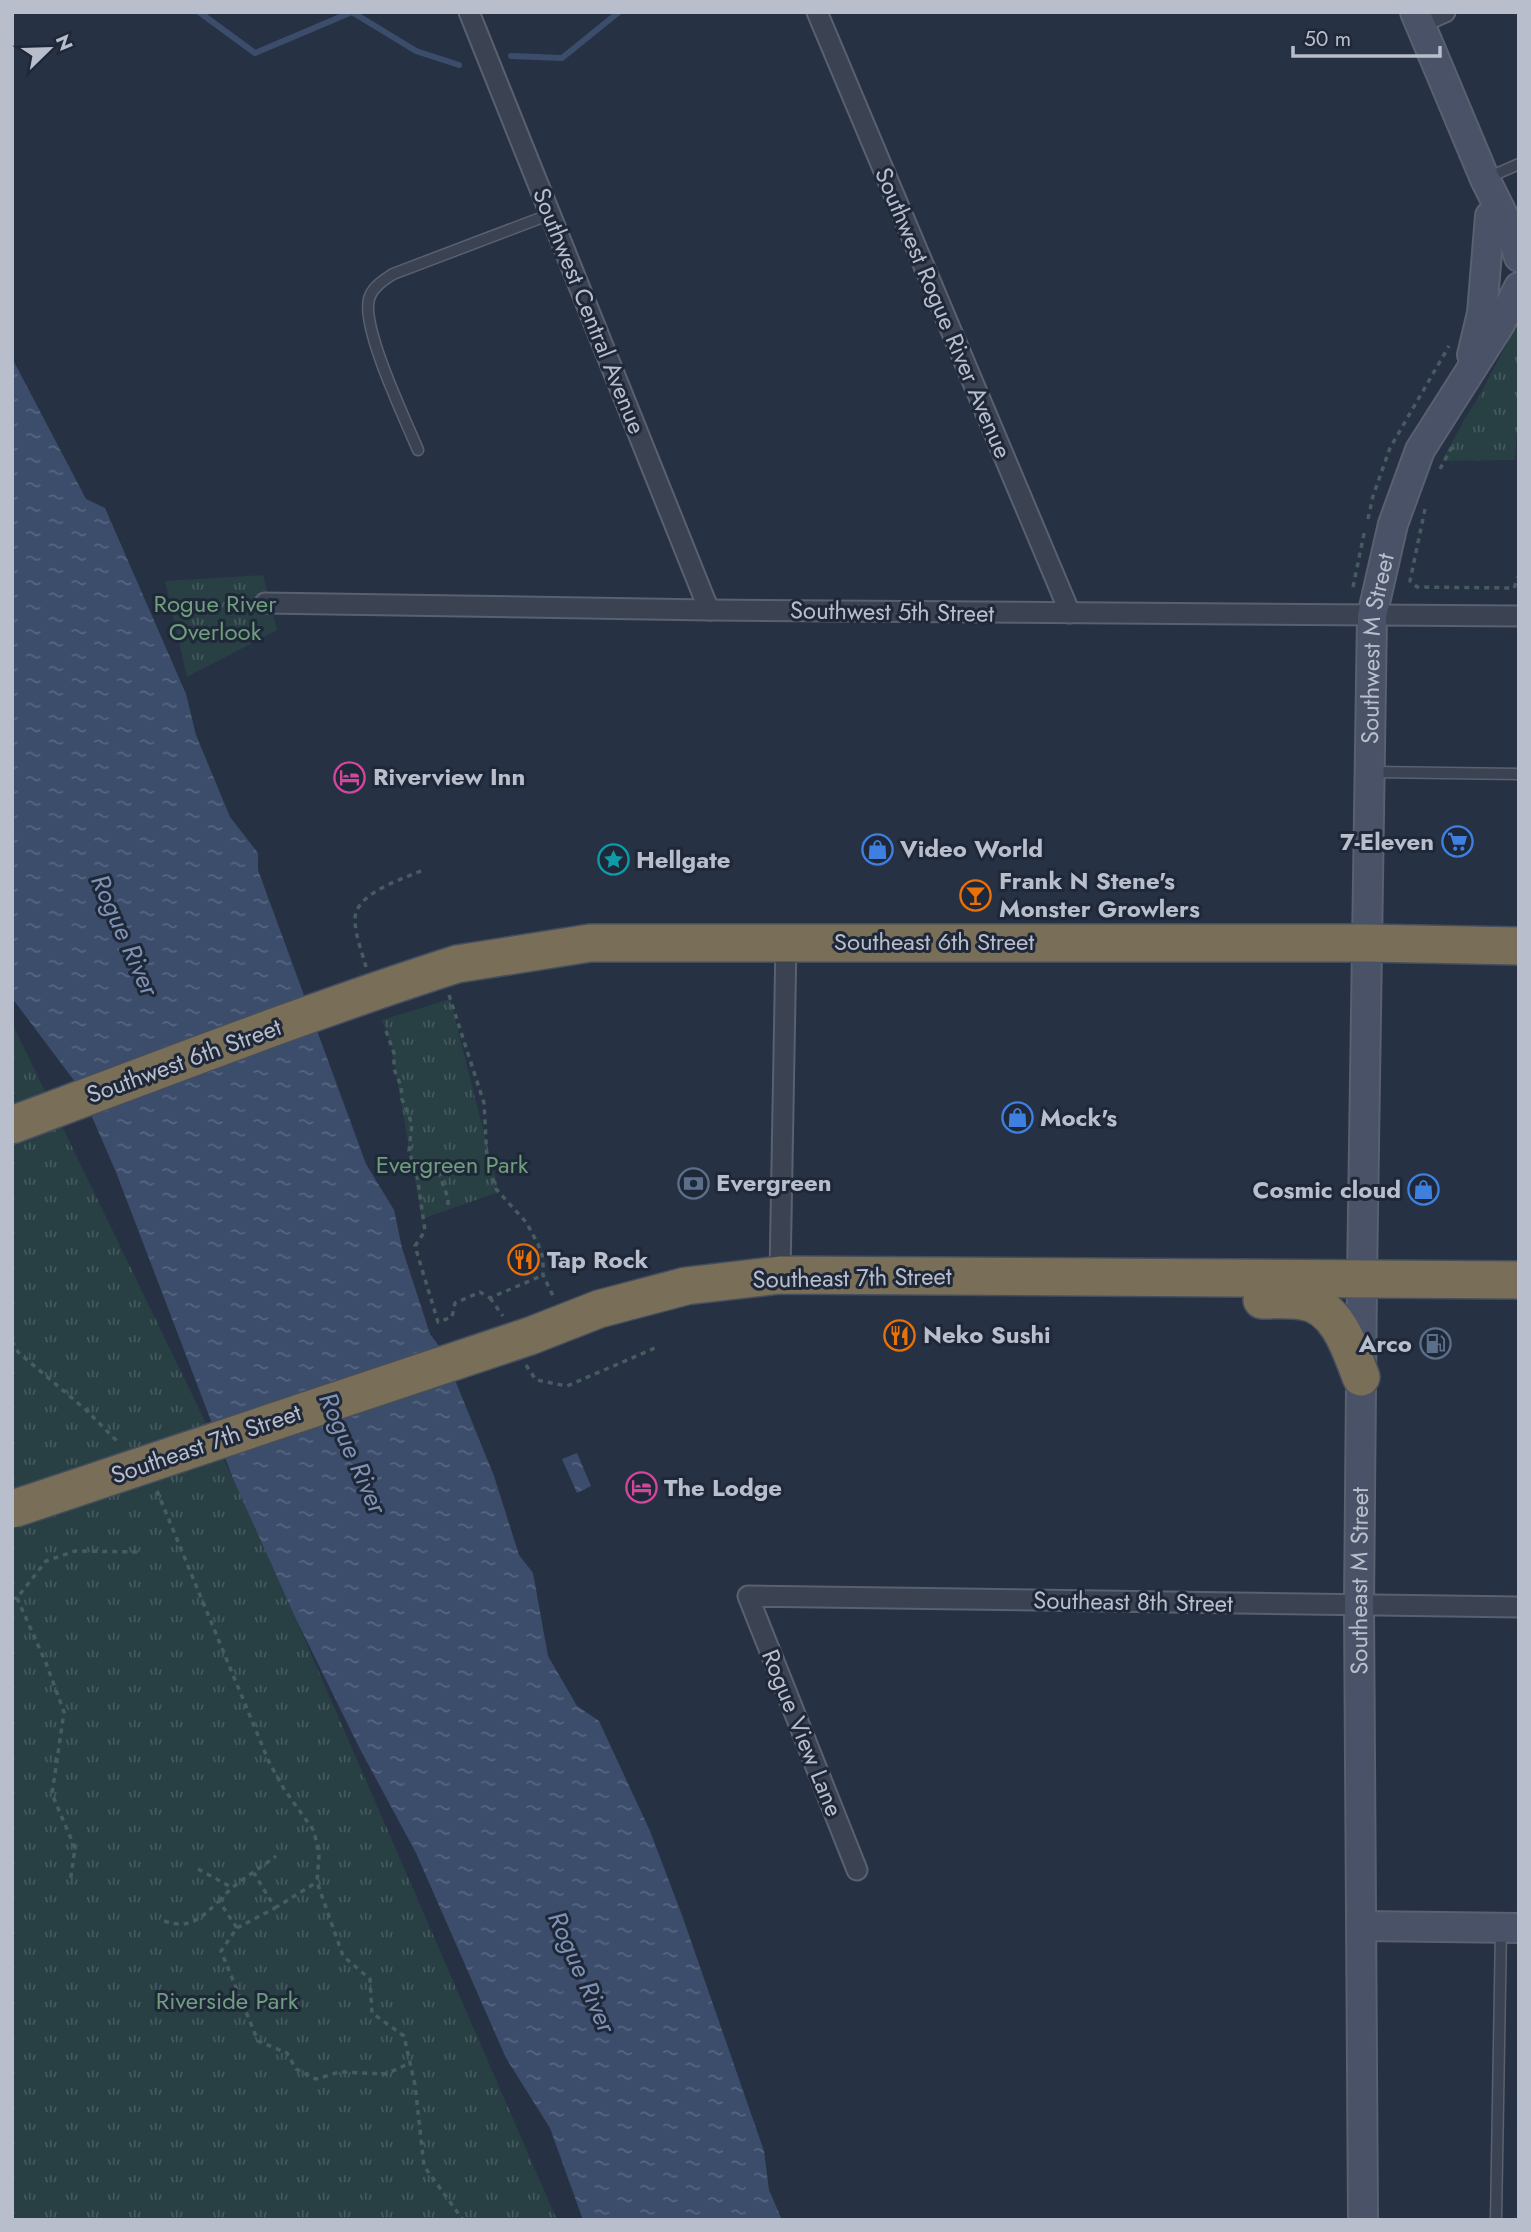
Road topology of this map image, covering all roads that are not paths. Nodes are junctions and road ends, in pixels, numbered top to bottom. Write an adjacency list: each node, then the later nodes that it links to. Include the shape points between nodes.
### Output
1 (468, 12): 6 (street, Southwest Central Avenue)
2 (817, 12): 14 (street, Southwest Rogue River Avenue)
3 (1427, 16): 5 (street)
4 (1519, 164): 5 (lane)
5 (1485, 179): 7 (street); 8 (street)
6 (551, 214): 11 (lane, via 393,274 370,296 367,310 375,344); 13 (street, Southwest Central Avenue)
7 (1490, 216): 9 (street, via 1506,274); 10 (street, Southwest M Street, via 1482,313)
8 (1519, 257)
9 (1519, 285): 10 (street, Southwest M Street)
10 (1468, 374): 15 (street, Southwest M Street, via 1420,450 1393,524)
11 (418, 450)
12 (265, 603): 13 (street, Southwest 5th Street)
13 (709, 610): 14 (street, Southwest 5th Street)
14 (1070, 613): 15 (street, Southwest 5th Street)
15 (1372, 616): 16 (street, Southwest 5th Street); 17 (street, Southwest M Street)
16 (1519, 616)
17 (1369, 772): 18 (lane); 20 (street, Southwest M Street)
18 (1519, 774)
19 (786, 942): 20 (highway, Southeast 6th Street); 22 (highway, Southeast 6th Street, via 590,943); 24 (street)
20 (1366, 943): 21 (highway, Southeast 6th Street); 26 (street, Southeast M Street)
21 (1519, 946)
22 (361, 984): 23 (highway, Southwest 6th Street)
23 (12, 1125)
24 (780, 1275): 25 (highway, Southeast 7th Street); 29 (highway, Southeast 7th Street, bridge, via 686,1286 599,1309)
25 (1102, 1277): 26 (highway, Southeast 7th Street); 28 (highway, via 1138,1298 1303,1301 1319,1306 1343,1333)
26 (1362, 1279): 27 (highway, Southeast 7th Street); 28 (street, Southeast M Street)
27 (1519, 1280)
28 (1361, 1377): 31 (street, Southeast M Street)
29 (13, 1509)
30 (748, 1596): 31 (street, Southeast 8th Street); 33 (street, Rogue View Lane)
31 (1359, 1605): 32 (street, Southeast 8th Street); 34 (street, Southeast M Street)
32 (1519, 1607)
33 (857, 1870)
34 (1362, 1926): 35 (street); 36 (street, Southeast M Street)
35 (1510, 1928): 37 (lane)
36 (1363, 2220)
37 (1496, 2220)

